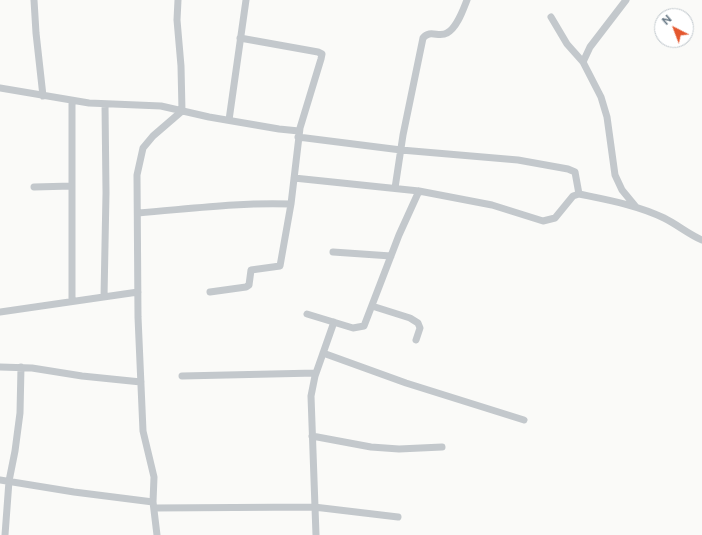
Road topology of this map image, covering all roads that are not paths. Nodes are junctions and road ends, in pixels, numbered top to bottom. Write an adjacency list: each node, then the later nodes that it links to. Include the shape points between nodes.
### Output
1 (34, 0): 10 (street)
2 (178, 0): 13 (street)
3 (246, 0): 7 (street)
4 (467, 0): 16 (street, via 449,32 432,33 424,38)
5 (626, 0): 8 (street, via 590,47)
6 (551, 16): 8 (street, via 567,44)
7 (240, 38): 14 (street); 15 (street, via 322,54)
8 (583, 62): 24 (street, via 603,104 615,175 622,190)
9 (0, 88): 10 (street)
10 (43, 96): 11 (street)
11 (72, 101): 12 (street); 18 (street)
12 (105, 104): 13 (street, via 161,106); 31 (street)
13 (182, 111): 14 (street); 25 (street, via 143,148 137,175)
14 (229, 120): 15 (street)
15 (299, 134): 16 (street); 17 (street)
16 (401, 150): 20 (street); 22 (street, via 518,160 568,169 574,172)
17 (294, 178): 20 (street); 23 (street)
18 (72, 186): 19 (street); 32 (street)
19 (34, 187)
20 (396, 188): 21 (street)
21 (419, 191): 22 (street, via 492,206 543,221 555,218 573,196); 28 (street)
22 (578, 194): 24 (street)
23 (291, 204): 25 (street, via 229,205); 30 (street, via 280,266 251,270 249,285 246,287)
24 (636, 207): 26 (street, via 664,218)
25 (138, 213): 29 (street)
26 (702, 240)
27 (333, 252): 28 (street)
28 (390, 256): 33 (street)
29 (138, 292): 31 (street); 43 (street)
30 (210, 292)
31 (104, 297): 32 (street)
32 (72, 301): 34 (street)
33 (372, 306): 36 (street, via 366,324 362,327 353,328); 37 (street, via 415,321 420,328)
34 (0, 312)
35 (307, 314): 36 (street)
36 (334, 322): 38 (street)
37 (416, 340)
38 (323, 352): 41 (street); 44 (street, via 406,383)
39 (0, 367): 40 (street)
40 (21, 367): 43 (street); 48 (street, via 20,413)
41 (316, 373): 42 (street); 45 (street, via 312,396)
42 (182, 376)
43 (141, 382): 49 (street, via 143,431 154,478)
44 (524, 420)
45 (312, 436): 46 (street, via 371,447 399,449); 50 (street)
46 (442, 446)
47 (0, 480): 48 (street)
48 (9, 481): 49 (street); 52 (street)
49 (154, 505): 50 (street); 53 (street)
50 (314, 507): 51 (street); 54 (street)
51 (398, 517)
52 (3, 532)
53 (157, 535)
54 (316, 535)

